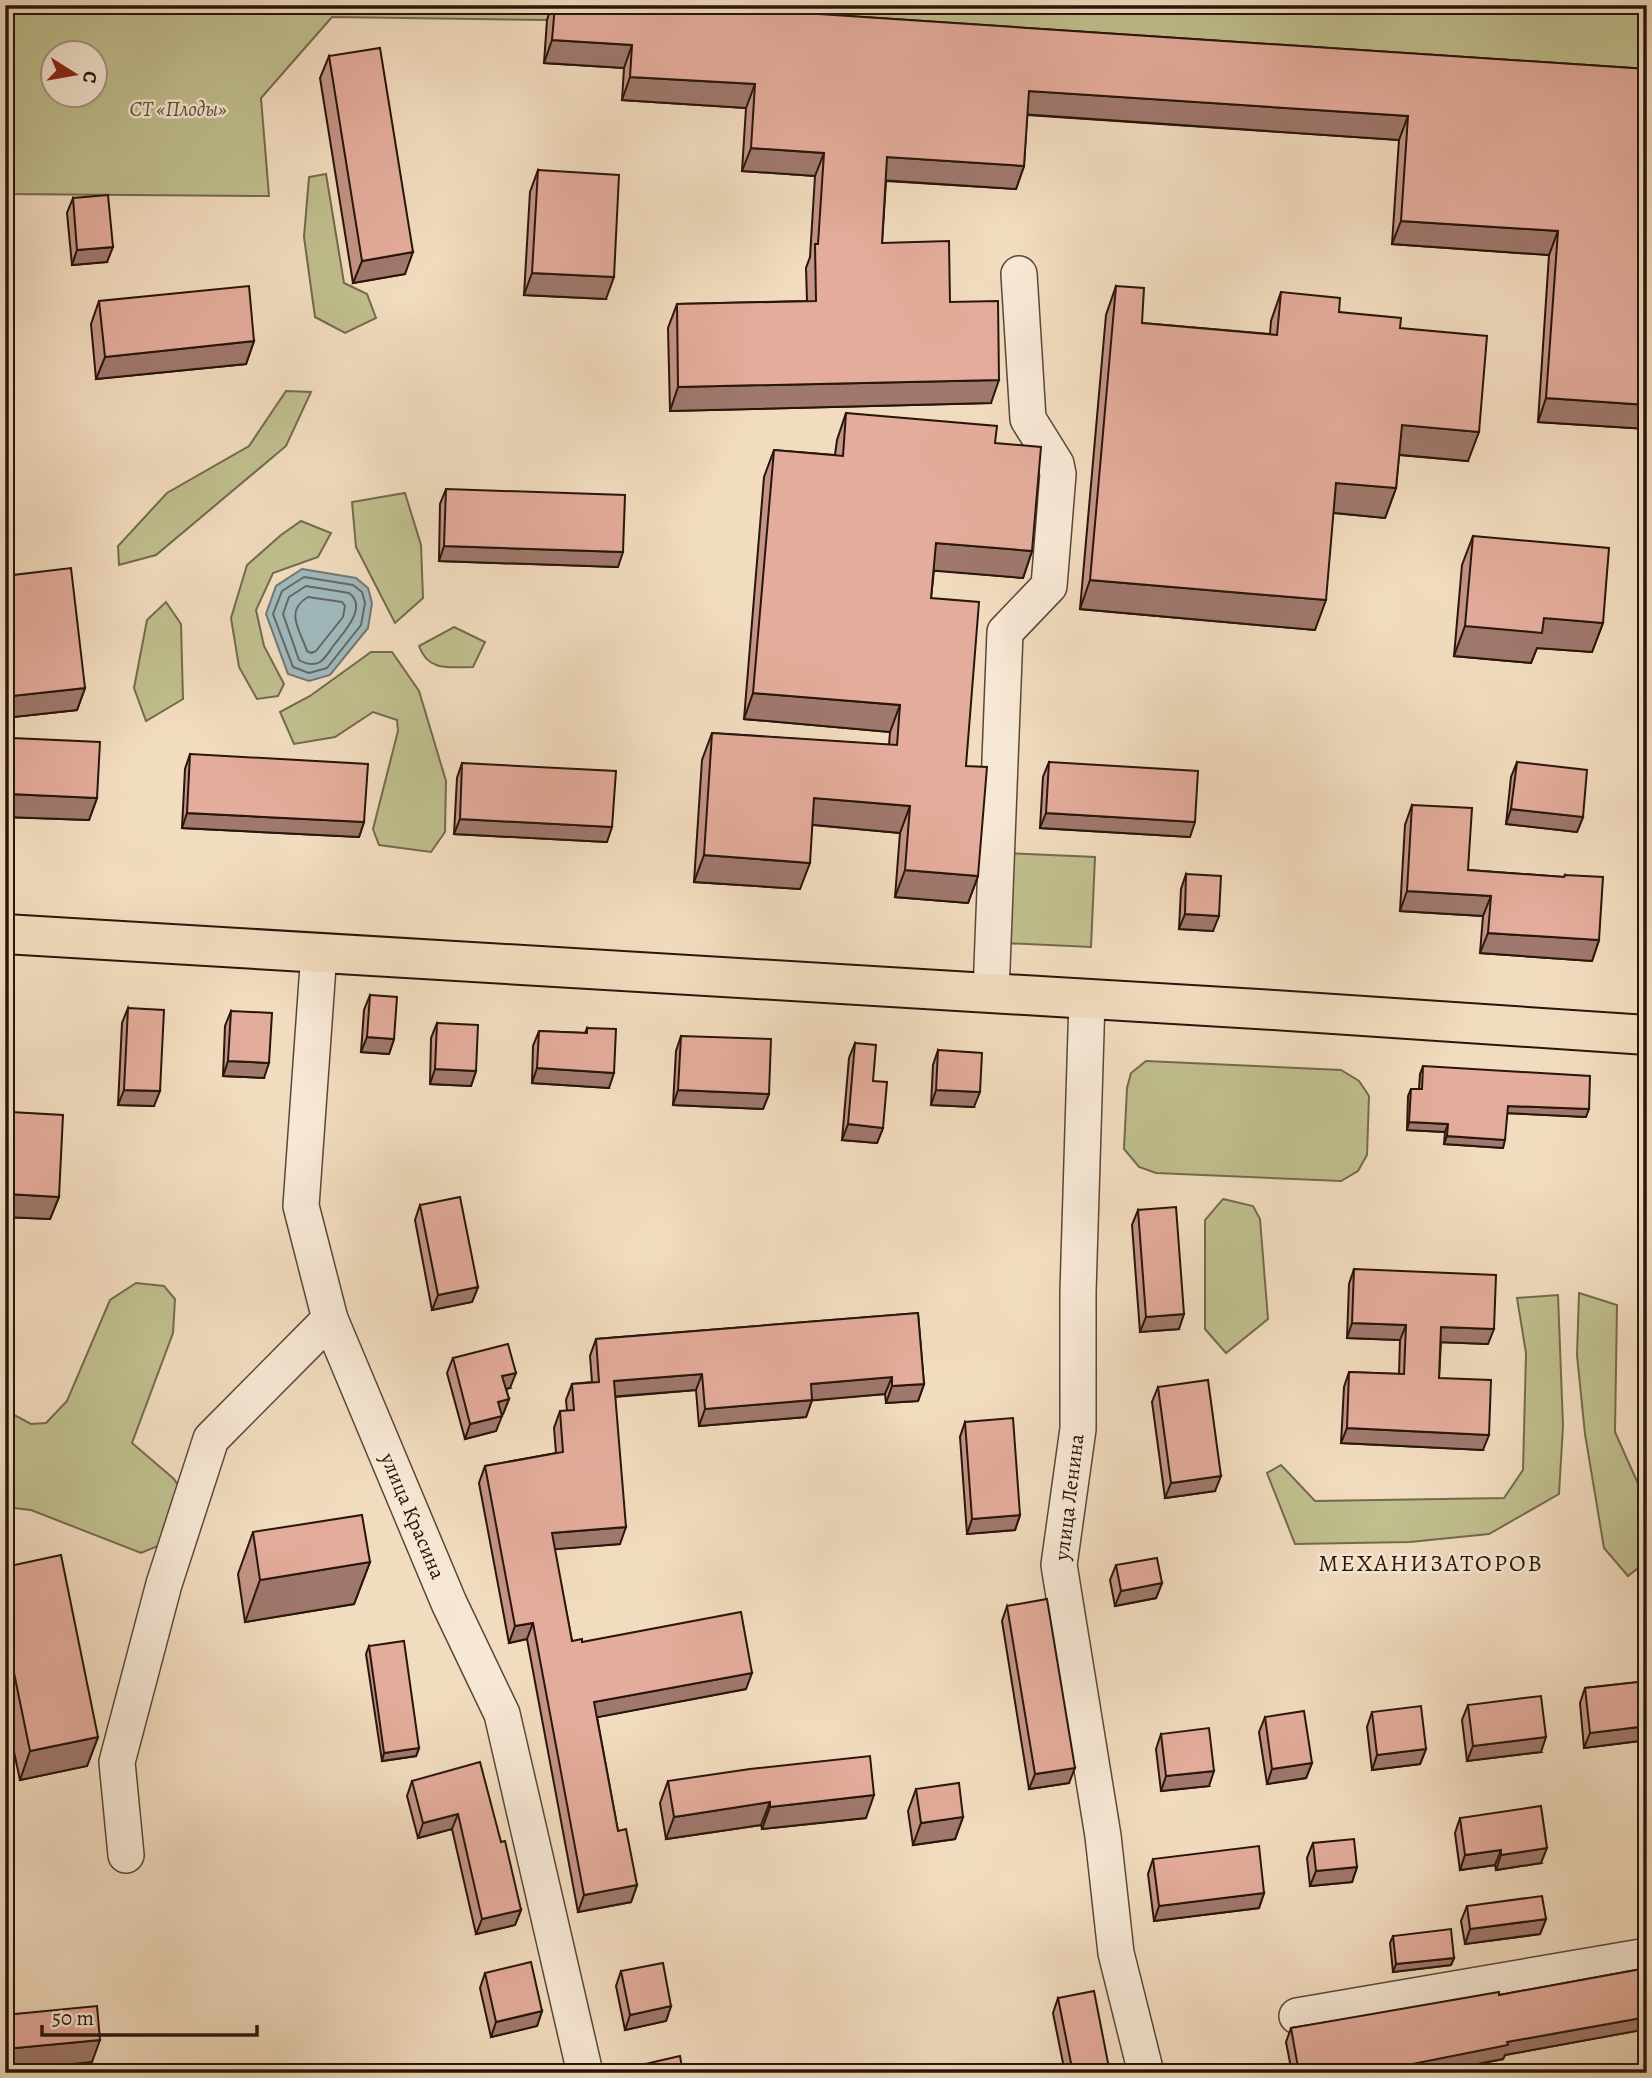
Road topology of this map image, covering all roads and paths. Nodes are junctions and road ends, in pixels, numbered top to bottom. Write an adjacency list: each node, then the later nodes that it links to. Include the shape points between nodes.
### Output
1 (1019, 274): 4 (street, via 1028,419 1058,474 1049,586 1005,632)
2 (5, 934): 3 (main road)
3 (319, 952): 4 (main road); 7 (street, улица Красина, via 301,1206)
4 (991, 993): 5 (main road)
5 (1087, 999): 6 (main road); 12 (street, улица Ленина, via 1078,1429 1059,1565 1103,1836 1116,1953)
6 (1647, 1035)
7 (330, 1319): 8 (street, via 211,1439 164,1584 117,1762); 11 (street, улица Красина, via 449,1603 502,1714)
8 (126, 1856)
9 (1647, 1956): 10 (street)
10 (1297, 2016)
11 (585, 2073)
12 (1146, 2073)

